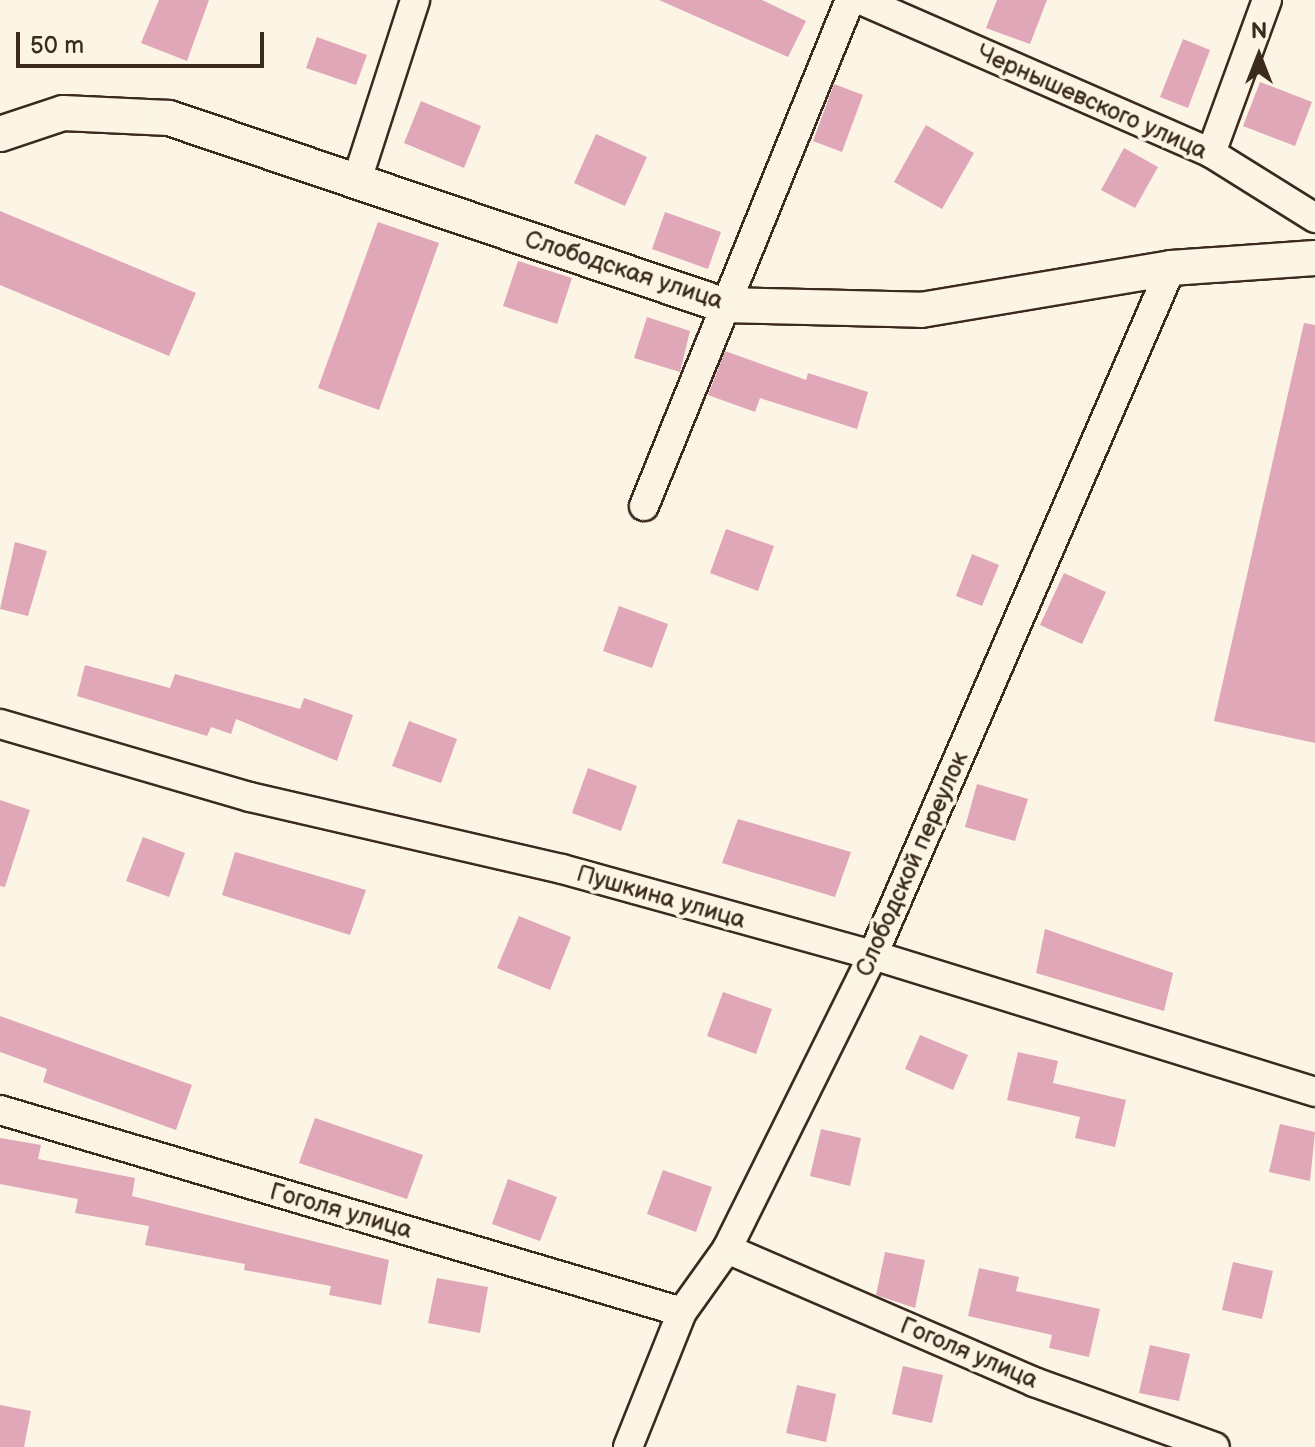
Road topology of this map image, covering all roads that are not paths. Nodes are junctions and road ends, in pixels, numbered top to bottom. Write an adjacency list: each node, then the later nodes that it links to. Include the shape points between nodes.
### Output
1 (415, 0): 7 (street)
2 (850, 0): 11 (street)
3 (861, 0): 6 (street, Чернышевского улица)
4 (1267, 0): 6 (street)
5 (0, 134): 7 (street, Слободская улица, via 63,113 169,118)
6 (1211, 153): 8 (street, Чернышевского улица)
7 (357, 180): 11 (street, Слободская улица)
8 (1315, 218)
9 (1315, 258): 10 (street, Слободская улица)
10 (1171, 268): 11 (street, Слободская улица, via 921,310); 14 (street, Слободской переулок)
11 (723, 305): 12 (street)
12 (644, 506)
13 (0, 724): 14 (street, Пушкина улица, via 250,797 562,869)
14 (873, 955): 15 (street, Пушкина улица); 17 (street, Слободской переулок)
15 (1315, 1092)
16 (0, 1110): 18 (street, Гоголя улица)
17 (727, 1249): 18 (street, Слободской переулок); 20 (street, Гоголя улица, via 1034,1382)
18 (682, 1312): 19 (street, Слободской переулок)
19 (628, 1447)
20 (1215, 1447)

